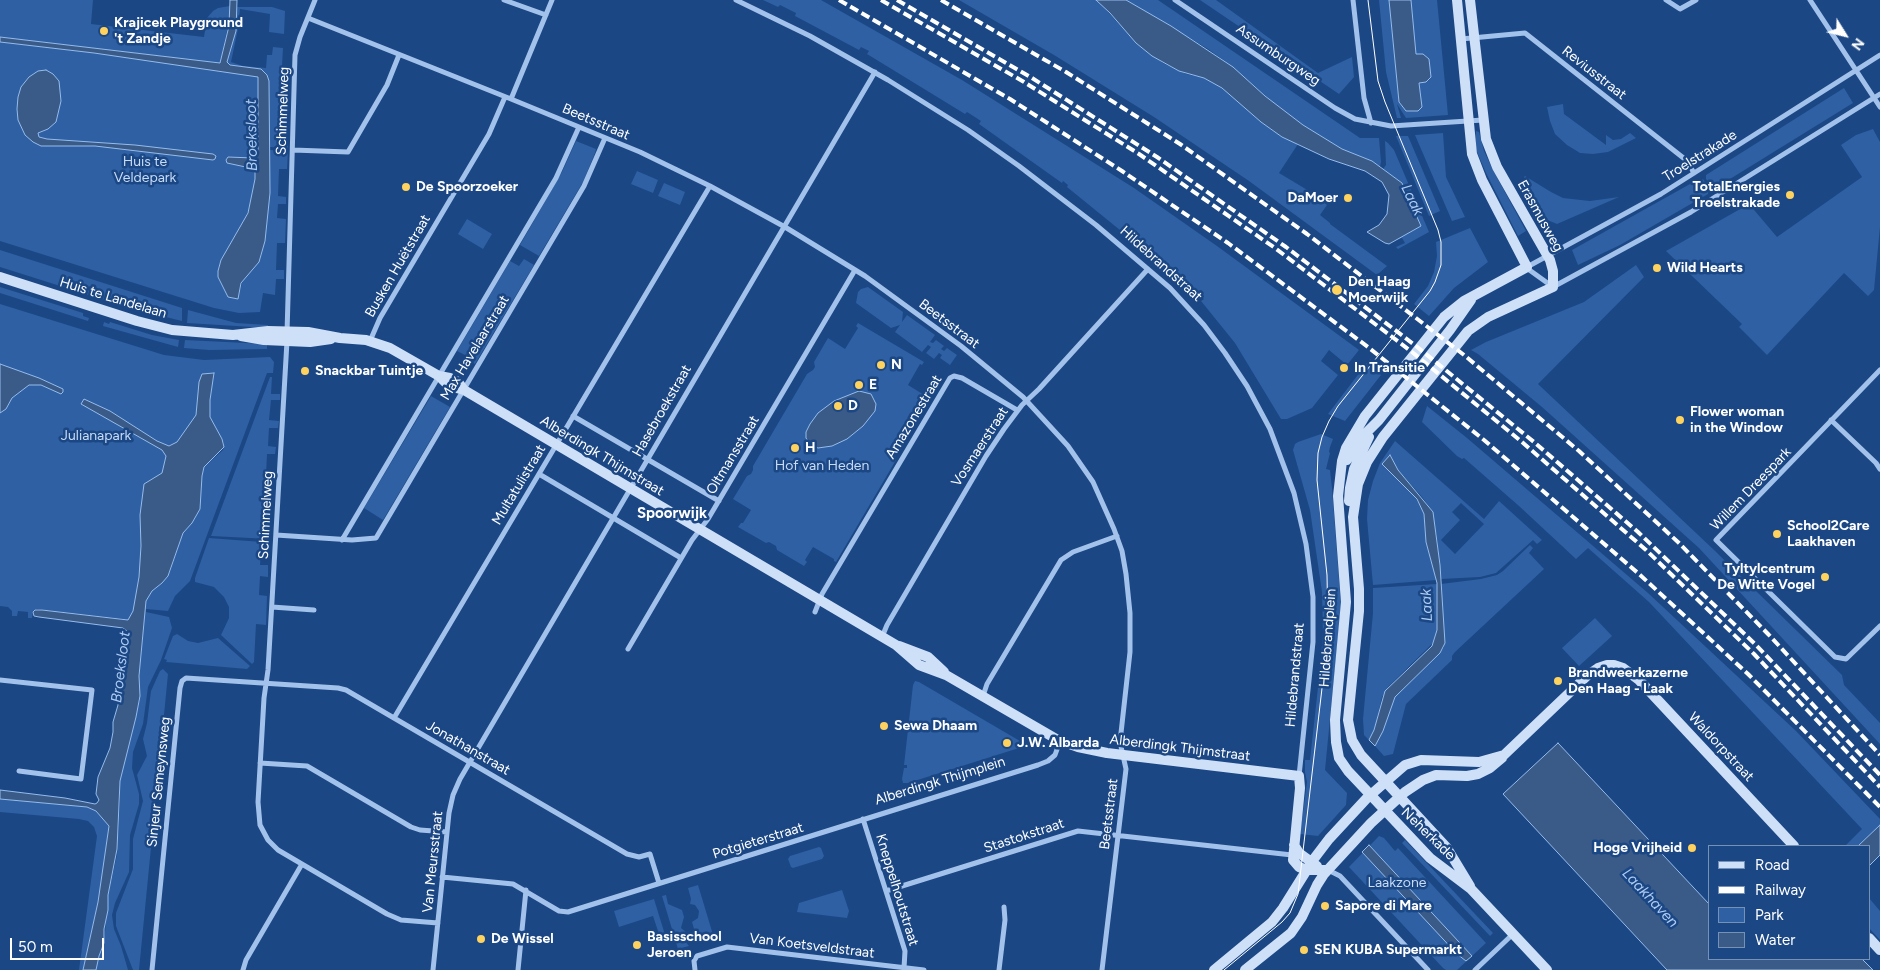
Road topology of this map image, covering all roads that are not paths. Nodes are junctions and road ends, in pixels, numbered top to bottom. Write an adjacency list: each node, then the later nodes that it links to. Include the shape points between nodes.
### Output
1 (315, 0): 13 (street, Schimmelweg)
2 (504, 0): 12 (street)
3 (552, 0): 12 (street, Busken Huëtstraat)
4 (736, 0): 19 (street, Hildebrandstraat)
5 (1175, 0): 26 (street, Assumburgweg, via 1335,108)
6 (1353, 0): 26 (street, via 1364,98)
7 (1457, 0): 15 (street)
8 (1470, 0): 14 (street, Erasmusweg)
9 (1666, 0): 10 (street, via 1680,8)
10 (1696, 0)
11 (1810, 0): 18 (street)
12 (546, 15): 21 (street, Busken Huëtstraat)
13 (308, 18): 16 (street, Beetsstraat); 29 (street, Schimmelweg, via 296,55)
14 (1474, 38): 15 (street, Reviusstraat); 25 (street, Erasmusweg); 30 (street, Reviusstraat, via 1526,33 1686,160)
15 (1461, 39): 24 (street)
16 (400, 55): 21 (street, Beetsstraat); 29 (street, via 387,85 348,152)
17 (1880, 55): 18 (street, Troelstrakade)
18 (1856, 70): 22 (street); 30 (street, Troelstrakade)
19 (875, 72): 32 (street, Hasebroekstraat); 35 (street, Hildebrandstraat, via 1019,166)
20 (1880, 94): 22 (street)
21 (508, 98): 27 (street, Beetsstraat); 44 (street, Busken Huëtstraat, via 380,318)
22 (1874, 98): 23 (street); 38 (street, via 1691,212)
23 (1880, 107)
24 (1468, 120): 25 (street); 26 (street, via 1391,126); 34 (street, via 1470,145 1479,174)
25 (1483, 120): 33 (street, Erasmusweg, via 1495,162)
26 (1371, 123)
27 (579, 126): 28 (street, Beetsstraat); 46 (street, Max Havelaarstraat, via 559,174)
28 (605, 138): 31 (street, Beetsstraat); 47 (street, Max Havelaarstraat, via 584,186)
29 (293, 150): 43 (street, Schimmelweg)
30 (1694, 174): 33 (street, Troelstrakade)
31 (710, 186): 32 (street, Beetsstraat); 50 (street, Multatulistraat)
32 (785, 226): 36 (street, Beetsstraat); 54 (street, Hasebroekstraat)
33 (1548, 257): 34 (street, Troelstrakade); 38 (street, Erasmusweg)
34 (1527, 267): 38 (street); 39 (street, Hildebrandplein)
35 (1148, 269): 48 (street, Vosmaerstraat); 84 (street, Hildebrandstraat, via 1201,321 1238,372 1270,429 1294,492 1306,544 1313,609 1313,653)
36 (855, 270): 48 (street, Beetsstraat, via 948,336); 59 (street, Oltmansstraat)
37 (0, 277): 42 (street, Huis te Landelaan, via 155,326)
38 (1553, 287): 40 (street, Hildebrandplein)
39 (1475, 295): 41 (street, Hildebrandplein); 56 (street, Hildebrandplein, via 1440,321 1365,416 1348,443)
40 (1488, 317): 41 (street, Hildebrandplein); 61 (street, Hildebrandplein, via 1460,340 1375,448 1358,484)
41 (1450, 330): 51 (street, Hildebrandplein)
42 (220, 334): 43 (street, Alberdingk Thijmstraat, via 264,340)
43 (287, 336): 44 (street, Alberdingk Thijmstraat, via 310,342 340,338); 63 (street, Schimmelweg)
44 (370, 341): 46 (street, Alberdingk Thijmstraat, via 390,348)
45 (1880, 370): 52 (street, Willem Dreespark)
46 (439, 376): 47 (street, Alberdingk Thijmstraat, via 449,386); 65 (street, Max Havelaarstraat)
47 (464, 390): 53 (street, Alberdingk Thijmstraat); 65 (street, Max Havelaarstraat, via 376,538)
48 (1027, 400): 49 (street, Vosmaerstraat); 64 (street, Beetsstraat, via 1083,466)
49 (1017, 410): 67 (street, Amazonestraat, via 954,376 947,382); 72 (street, Vosmaerstraat, via 986,456)
50 (574, 416): 53 (street, Multatulistraat); 54 (street, Alberdingk Thijmstraat)
51 (1379, 420): 56 (street, Hildebrandplein, via 1357,444); 61 (street, Hildebrandplein, via 1361,452 1351,479 1349,499)
52 (1831, 420): 55 (street); 71 (street, Willem Dreespark, via 1716,540 1835,657 1846,659)
53 (556, 445): 57 (street, Multatulistraat); 58 (street, Alberdingk Thijmstraat)
54 (647, 459): 58 (street, Hasebroekstraat); 59 (street, Alberdingk Thijmstraat)
55 (1880, 469)
56 (1342, 472): 86 (street, Hildebrandplein, via 1338,501 1346,609 1335,720 1336,742 1344,767)
57 (539, 474): 60 (street); 77 (street, Multatulistraat)
58 (629, 488): 60 (street, Hasebroekstraat); 62 (street, Alberdingk Thijmstraat)
59 (719, 501): 62 (street, Oltmansstraat)
60 (612, 517): 66 (street); 81 (street, Hasebroekstraat)
61 (1353, 517): 85 (street, Hildebrandplein, via 1359,610 1348,725 1357,750)
62 (700, 530): 66 (street, Oltmansstraat); 67 (street, Alberdingk Thijmstraat)
63 (276, 536): 65 (street, Max Havelaarstraat); 68 (street, Schimmelweg)
64 (1117, 536): 76 (street, via 1073,552 1061,560); 80 (street, Beetsstraat, via 1128,582 1131,624 1120,742)
65 (342, 540)
66 (681, 558): 73 (street, Oltmansstraat)
67 (820, 600): 70 (street, Amazonestraat); 72 (street, Alberdingk Thijmstraat)
68 (272, 607): 69 (street); 75 (street, Schimmelweg)
69 (314, 610)
70 (815, 612)
71 (1880, 626)
72 (882, 637): 76 (street, via 919,665 946,675)
73 (628, 649)
74 (0, 680): 83 (street, via 92,690 81,779)
75 (266, 684): 77 (street, Jonathanstraat, via 343,689); 82 (street, Schimmelweg); 108 (street, Sinjeur Semeynsweg, via 192,678 184,678 181,682)
76 (983, 696): 78 (street)
77 (394, 718): 81 (street, Jonathanstraat)
78 (1060, 741): 80 (street, Alberdingk Thijmstraat, via 1088,750); 89 (street, Alberdingk Thijmplein, via 1055,755 1046,762)
79 (1509, 750): 85 (street, Waldorpstraat, via 1497,758 1479,762 1411,762); 87 (street, Waldorpstraat, via 1482,772 1467,776 1432,776); 92 (street, Waldorpstraat, via 1591,672 1604,666 1618,666 1639,680)
80 (1123, 755): 84 (street, Alberdingk Thijmstraat); 91 (street, Beetsstraat, via 1126,768)
81 (470, 761): 90 (street, Van Meursstraat, via 455,790); 98 (street, Jonathanstraat, via 627,854 639,857 650,854)
82 (260, 763): 90 (street, via 307,766 411,827); 94 (street, Schimmelweg, via 258,811 262,830 275,847)
83 (19, 771)
84 (1299, 776): 93 (street, Hildebrandstraat)
85 (1385, 781): 86 (street); 87 (street, Hildebrandplein)
86 (1370, 795): 88 (street, Neherkade); 95 (street)
87 (1399, 797): 88 (street, Waldorpstraat); 99 (street, Neherkade, via 1447,848)
88 (1384, 810): 96 (street); 99 (street, Neherkade, via 1430,858)
89 (864, 819): 98 (street, Potgieterstraat); 101 (street, Kneppelhoutstraat)
90 (447, 832): 97 (street, Van Meursstraat)
91 (1118, 835): 93 (street, Stastokstraat); 101 (street, Stastokstraat, via 1076,831); 115 (street, Beetsstraat)
92 (1793, 845)
93 (1293, 850): 95 (street, via 1294,862)
94 (302, 864): 103 (street, Schimmelweg, via 393,917); 109 (street)
95 (1309, 866): 96 (street); 116 (street, via 1272,922)
96 (1328, 870): 117 (street, via 1316,885 1296,927); 118 (street, via 1340,876)
97 (442, 877): 100 (street, Potgieterstraat, via 511,884); 103 (street, Van Meursstraat)
98 (658, 883): 100 (street, Potgieterstraat, via 566,912)
99 (1471, 889): 104 (street, Neherkade)
100 (526, 890): 111 (street)
101 (886, 891): 107 (street, Kneppelhoutstraat, via 905,953)
102 (1004, 907): 114 (street)
103 (438, 923): 110 (street, Van Meursstraat)
104 (1513, 934): 119 (street); 120 (street, Neherkade)
105 (1870, 939): 106 (street)
106 (1880, 950)
107 (904, 968): 112 (street, Van Koetsveldstraat, via 727,947 699,956 694,961); 113 (street, Van Koetsveldstraat)
108 (152, 970)
109 (243, 970)
110 (433, 970)
111 (518, 970)
112 (695, 970)
113 (924, 970)
114 (999, 970)
115 (1102, 970)
116 (1214, 970)
117 (1245, 970)
118 (1428, 970)
119 (1475, 970)
120 (1547, 970)

